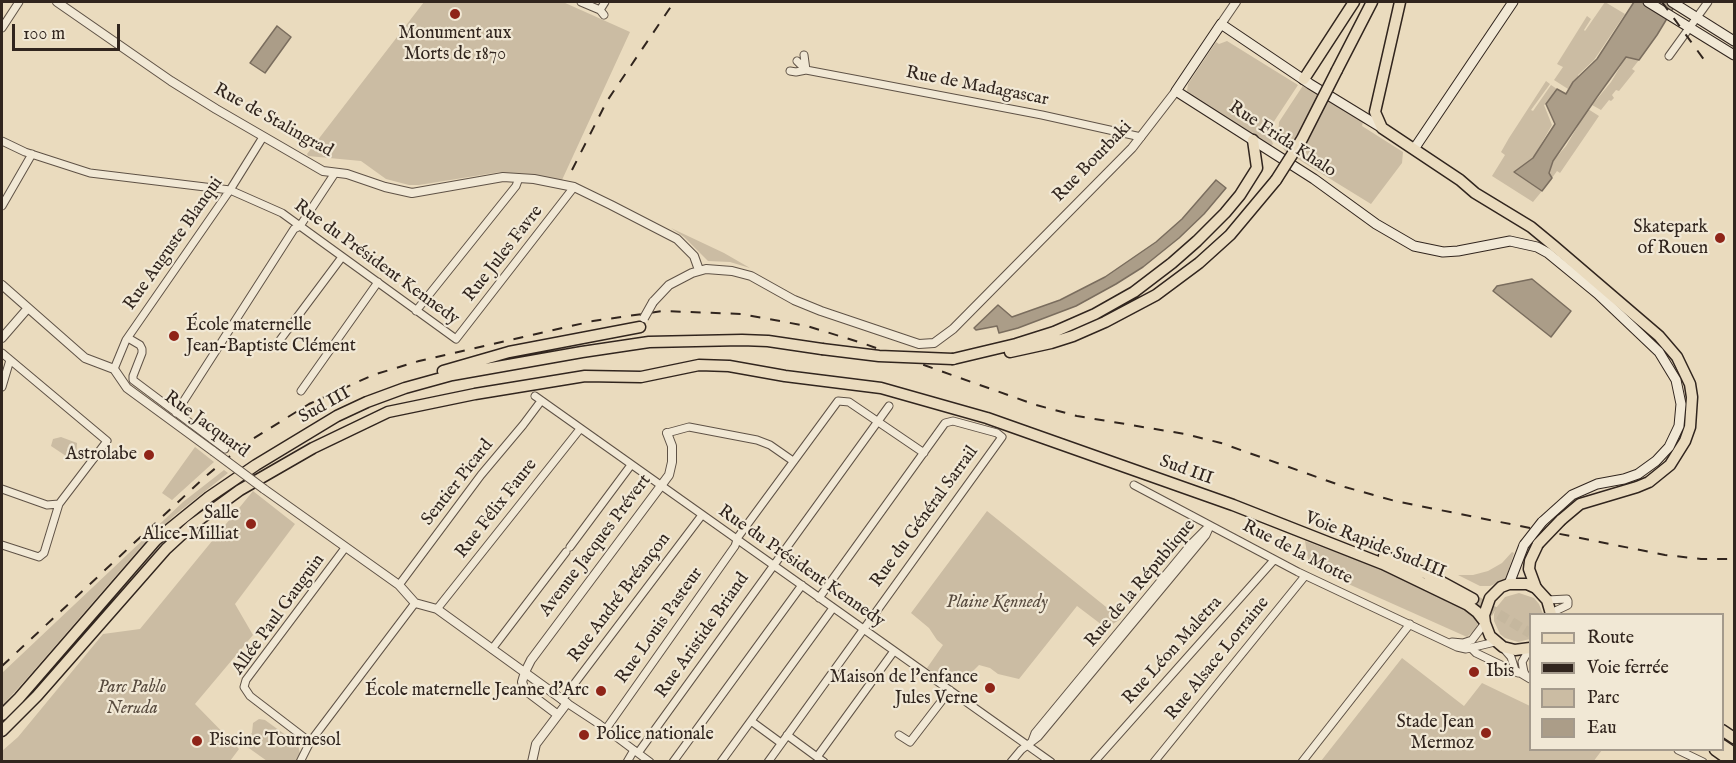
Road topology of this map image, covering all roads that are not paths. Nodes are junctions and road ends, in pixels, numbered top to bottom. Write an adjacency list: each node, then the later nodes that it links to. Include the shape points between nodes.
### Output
1 (19, 2): 15 (street)
2 (57, 2): 27 (street, Rue de Stalingrad, via 171,81)
3 (581, 2): 4 (street, via 602,13)
4 (605, 2)
5 (1236, 2): 14 (street, Rue Bourbaki)
6 (1354, 2): 24 (main road)
7 (1372, 2): 51 (main road, bridge, via 1302,139 1276,180 1230,235 1199,263 1156,295 1073,336 1007,353)
8 (1400, 2): 26 (main road, via 1375,112)
9 (1513, 2): 31 (main road)
10 (1648, 2): 16 (main road)
11 (1672, 2): 13 (main road)
12 (1708, 2): 13 (street)
13 (1696, 17): 16 (street); 17 (main road)
14 (1221, 24): 24 (main road); 25 (main road, Rue Bourbaki)
15 (2, 28)
16 (1689, 28): 19 (main road); 20 (street)
17 (1734, 41)
18 (804, 55): 22 (street)
19 (1734, 55)
20 (1669, 56)
21 (797, 62): 22 (street)
22 (806, 70): 23 (street, Rue de Madagascar); 28 (street, Rue de Madagascar)
23 (790, 71)
24 (1304, 79): 26 (main road)
25 (1176, 91): 28 (street, Rue Bourbaki); 29 (main road, Rue Frida Khalo)
26 (1382, 128): 31 (main road)
27 (263, 137): 33 (street, Rue de Stalingrad, via 323,171); 36 (street, Rue Auguste Blanqui)
28 (1142, 137): 40 (street, Rue Bourbaki, via 953,329 934,343 919,344 821,311 743,273)
29 (1253, 140): 51 (main road, via 1257,162 1253,176 1225,213 1197,242 1134,292 1054,332); 80 (main road, Rue Frida Khalo, bridge, via 1402,241 1427,250 1458,252 1510,241 1537,247 1563,264 1651,343 1671,369 1681,404 1675,438 1656,461 1631,477 1597,484 1572,495 1546,517 1524,545)
30 (2, 141): 32 (street, Rue du Président Kennedy)
31 (1414, 149): 83 (main road, bridge, via 1531,227 1580,268 1659,336 1677,357 1690,384 1690,427 1670,465 1649,482 1580,504 1561,520 1538,544 1530,561)
32 (32, 154): 36 (street, Rue du Président Kennedy, via 90,173); 37 (street)
33 (335, 173): 34 (street, Rue de Stalingrad, via 412,193 484,179); 38 (street)
34 (519, 178): 35 (street, Rue de Stalingrad); 44 (street)
35 (574, 188): 40 (street, Rue de Stalingrad, via 677,239 694,256); 48 (street, Rue Jules Favre)
36 (230, 190): 38 (street, Rue du Président Kennedy, via 282,213); 47 (street, Rue Auguste Blanqui)
37 (2, 206)
38 (300, 226): 39 (street, Rue du Président Kennedy); 59 (street, via 294,229)
39 (342, 257): 41 (street, Rue du Président Kennedy); 49 (street)
40 (699, 270): 45 (street, bridge, via 669,285)
41 (378, 282): 44 (street, Rue du Président Kennedy); 56 (street)
42 (2, 285): 43 (street)
43 (28, 308): 46 (street); 53 (street, via 85,358)
44 (416, 311): 48 (street, Rue du Président Kennedy)
45 (642, 322): 55 (main road, via 482,359 430,375)
46 (2, 338)
47 (128, 338): 53 (street, Rue Auguste Blanqui); 59 (street, via 142,349 133,380)
48 (456, 339)
49 (280, 340)
50 (2, 353): 52 (street)
51 (953, 359): 55 (main road, Sud III, bridge, via 879,356 768,341 649,342 481,369)
52 (10, 360): 54 (street); 70 (street, via 107,441)
53 (114, 369): 76 (street, Rue Jacquard, bridge, via 127,388)
54 (2, 387)
55 (405, 388): 109 (main road, Sud III, via 337,416 256,465 156,540)
56 (301, 391)
57 (538, 398): 61 (street, Rue du Président Kennedy); 81 (street, Sentier Picard, via 523,425)
58 (889, 406): 60 (street, Rue Aristide Briand)
59 (176, 413): 63 (street)
60 (878, 422): 64 (street); 65 (street, Rue Louis Pasteur, via 849,402 838,401); 78 (street, Rue Aristide Briand)
61 (580, 429): 66 (street, Rue du Président Kennedy); 89 (street, Rue Félix Faure)
62 (667, 433): 65 (street, via 689,427 705,428 757,440); 68 (street, Avenue Jacques Prévert, via 672,462)
63 (225, 449)
64 (924, 453): 84 (street); 94 (street, Rue du Général Sarrail, via 945,423 952,421 1002,437)
65 (793, 461): 74 (street, Rue Louis Pasteur)
66 (631, 465): 68 (street, Rue du Président Kennedy); 99 (street)
67 (1134, 484): 73 (street, Rue de la Motte)
68 (662, 486): 71 (street, Rue du Président Kennedy); 102 (street, Avenue Jacques Prévert)
69 (2, 489): 70 (street, via 47,505)
70 (59, 504): 75 (street, via 44,553 39,557)
71 (702, 515): 74 (street, Rue du Président Kennedy); 108 (street, Rue André Bréançon)
72 (1280, 524): 85 (main road, via 1287,522 1383,556); 92 (main road, Voie Rapide Sud III, via 1424,582 1468,605); 106 (main road, Sud III, via 987,418 881,388 710,364 641,377 585,376 388,412 313,448 248,485 192,525)
73 (1210, 525): 77 (street, Rue de la Motte); 119 (street, Rue de la République, via 1206,535)
74 (736, 539): 78 (street, Rue du Président Kennedy); 112 (street, Rue Louis Pasteur, via 735,546)
75 (2, 545)
76 (345, 548): 81 (street, Rue Jacquard); 117 (street, Allée Paul Gauguin, via 244,687 250,696)
77 (1275, 560): 79 (street, Rue de la Motte); 133 (street, Rue Léon Maletra)
78 (772, 565): 82 (street, Rue du Président Kennedy); 122 (street, Rue Aristide Briand)
79 (1305, 576): 93 (street, Rue de la Motte); 134 (street, Rue Alsace Lorraine)
80 (1509, 584): 83 (main road); 92 (main road, via 1490,598)
81 (399, 585): 87 (street, Rue Jacquard)
82 (802, 585): 84 (street, Rue du Président Kennedy); 128 (street)
83 (1536, 588): 86 (main road)
84 (819, 598): 88 (street, Rue du Président Kennedy)
85 (1473, 599)
86 (1547, 600): 90 (main road); 91 (street, via 1568,601 1568,605)
87 (415, 603): 89 (street); 117 (street)
88 (833, 608): 94 (street, Rue du Président Kennedy); 111 (street)
89 (437, 609): 99 (street)
90 (1551, 613)
91 (1553, 613)
92 (1485, 622): 95 (street, via 1472,640); 96 (main road, via 1490,636)
93 (1410, 624): 95 (street, Rue de la Motte); 135 (street)
94 (863, 629): 101 (street, Rue du Président Kennedy); 114 (street, Rue du Général Sarrail)
95 (1449, 642): 97 (street, Rue de la Motte, via 1462,649)
96 (1499, 644): 97 (street, Rue de la Motte); 98 (main road, via 1515,650); 103 (street)
97 (1471, 648): 103 (street, Rue de la Motte)
98 (1529, 648)
99 (492, 649): 102 (street)
100 (1529, 649): 104 (street, Rue de la Motte, via 1522,665)
101 (894, 651): 107 (street, Rue du Président Kennedy); 123 (street)
102 (525, 672): 108 (street); 110 (street, via 525,690)
103 (1518, 673): 105 (street, Rue de la Motte)
104 (1529, 677)
105 (1529, 678)
106 (51, 679): 113 (main road, Sud III); 116 (main road)
107 (950, 690): 115 (street, via 910,742); 119 (street, Rue du Président Kennedy)
108 (564, 701): 110 (street); 112 (street)
109 (2, 715)
110 (558, 715): 125 (street, via 536,744)
111 (751, 721): 118 (street); 129 (street)
112 (606, 729): 122 (street)
113 (2, 731)
114 (787, 735): 118 (street, Rue du Général Sarrail); 123 (street)
115 (899, 735)
116 (2, 739)
117 (310, 742): 124 (street)
118 (781, 742): 130 (street, Rue du Général Sarrail)
119 (1029, 743): 131 (street, Rue de la République); 132 (street, Rue du Président Kennedy)
120 (1680, 751): 136 (street)
121 (1716, 751): 137 (main road)
122 (636, 752): 126 (street, Rue Aristide Briand); 127 (street)
123 (820, 759)
124 (300, 762)
125 (532, 762)
126 (627, 762)
127 (650, 762)
128 (673, 762)
129 (721, 762)
130 (768, 762)
131 (1011, 762)
132 (1051, 762)
133 (1094, 762)
134 (1154, 762)
135 (1302, 762)
136 (1703, 762)
137 (1732, 762)

